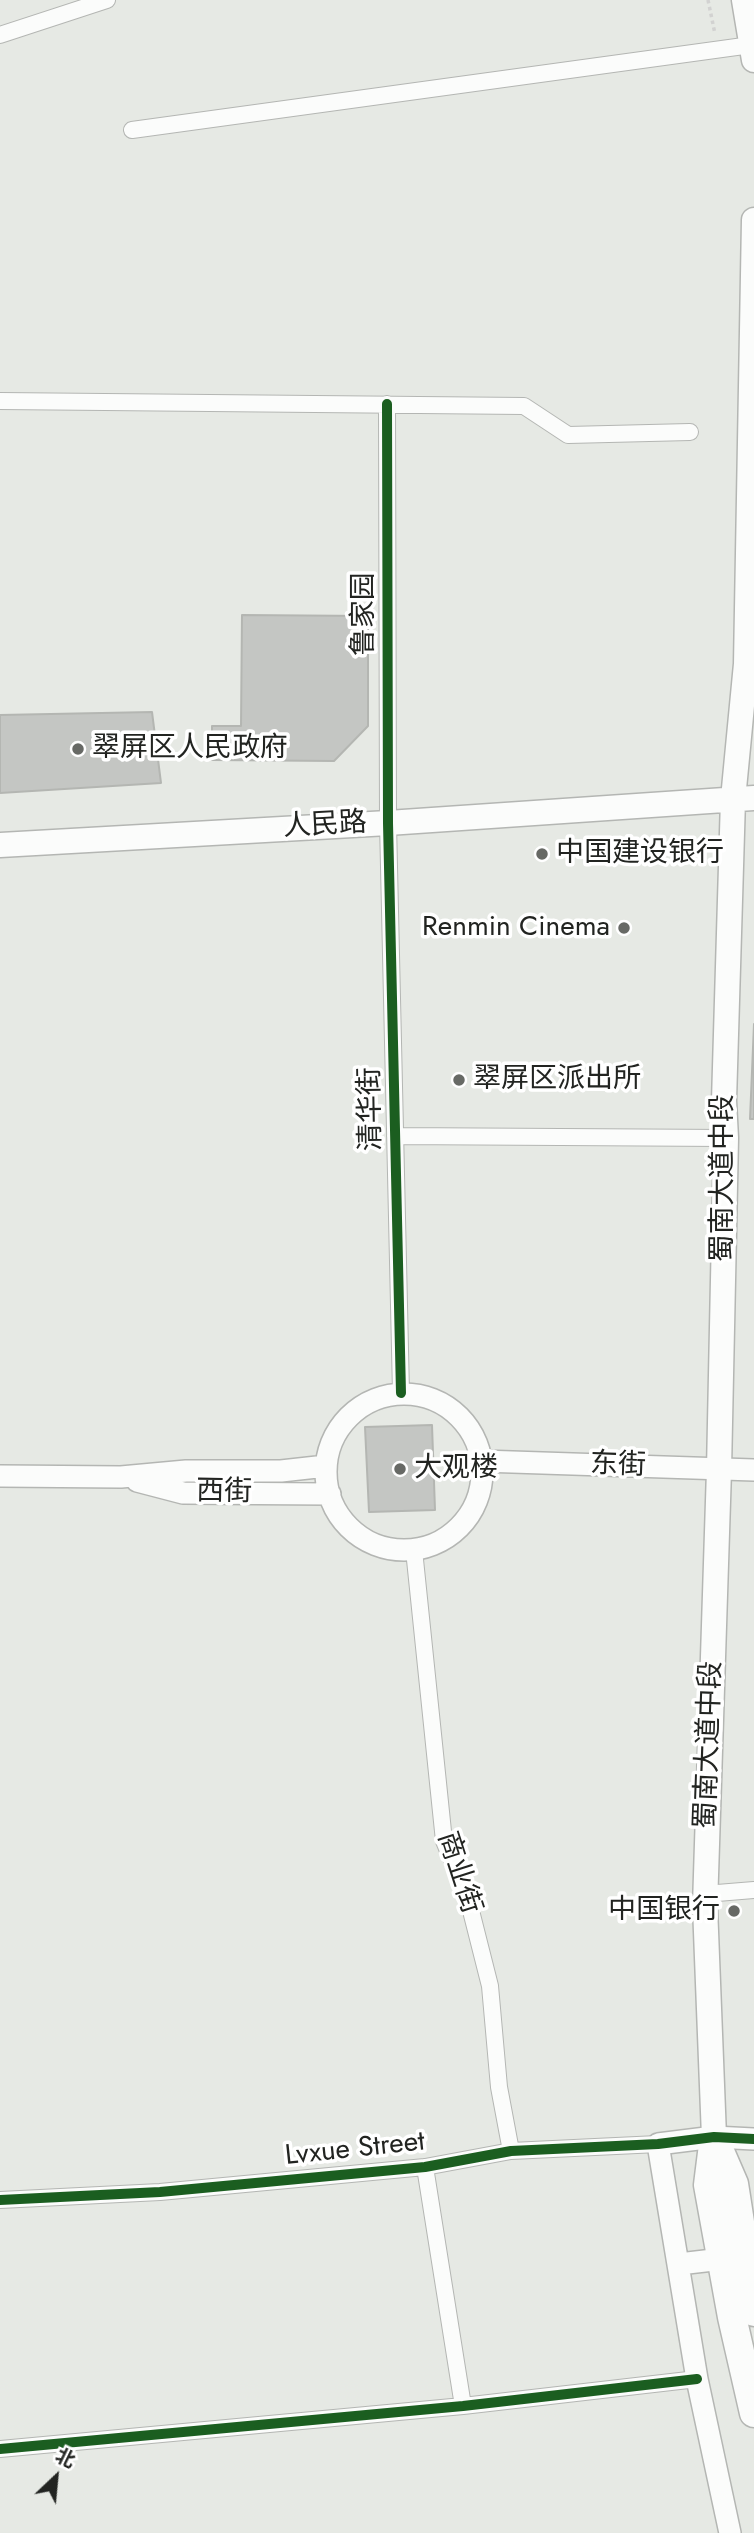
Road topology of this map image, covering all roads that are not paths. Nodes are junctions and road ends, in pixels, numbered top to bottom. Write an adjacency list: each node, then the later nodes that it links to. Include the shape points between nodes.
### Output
1 (107, 0): 3 (street)
2 (744, 0): 4 (main road)
3 (0, 36)
4 (753, 53): 5 (street)
5 (132, 130)
6 (754, 220): 10 (main road, 蜀南大道中段)
7 (0, 401): 8 (street)
8 (387, 404): 9 (street, via 524,406 569,435); 11 (street, 鲁家园)
9 (690, 432)
10 (744, 798): 11 (main road, 人民路); 14 (main road, 蜀南大道中段, via 724,1101)
11 (388, 823): 12 (main road, 人民路); 13 (street, 清华街)
12 (0, 845)
13 (396, 1136): 14 (street); 15 (street, 清华街)
14 (726, 1138): 19 (main road, 蜀南大道中段)
15 (401, 1393): 16 (main road, via 428,1397 452,1410 466,1423); 17 (main road, via 365,1404 338,1428)
16 (482, 1461): 19 (main road, 东街); 23 (main road, via 482,1485 473,1511 441,1542)
17 (326, 1466): 21 (main road, 西街, via 281,1472 186,1471); 22 (main road)
18 (754, 1469): 19 (main road, 东街)
19 (719, 1470): 25 (main road, 蜀南大道中段)
20 (0, 1476): 21 (main road, 西街)
21 (121, 1477): 22 (main road, 西街, via 183,1493)
22 (330, 1494): 23 (main road, via 350,1530 380,1547)
23 (414, 1550): 29 (street, 商业街, via 444,1841 468,1899 490,1986 499,2087)
24 (754, 1890): 25 (street)
25 (705, 1894): 26 (main road, 蜀南大道中段)
26 (714, 2137): 27 (main road, Lvxue Street); 28 (main road, Lvxue Street); 32 (highway, via 708,2185); 34 (highway, via 734,2184)
27 (754, 2140)
28 (658, 2144): 29 (street, Lvxue Street); 33 (main road)
29 (511, 2151): 30 (street, Lvxue Street)
30 (425, 2167): 31 (street, Lvxue Street, via 160,2192); 36 (street)
31 (0, 2200)
32 (722, 2259): 33 (main road); 34 (highway)
33 (679, 2264): 35 (main road)
34 (743, 2314): 37 (highway)
35 (697, 2379): 36 (street); 39 (main road)
36 (463, 2406): 38 (street)
37 (754, 2413)
38 (0, 2449)
39 (730, 2533)

